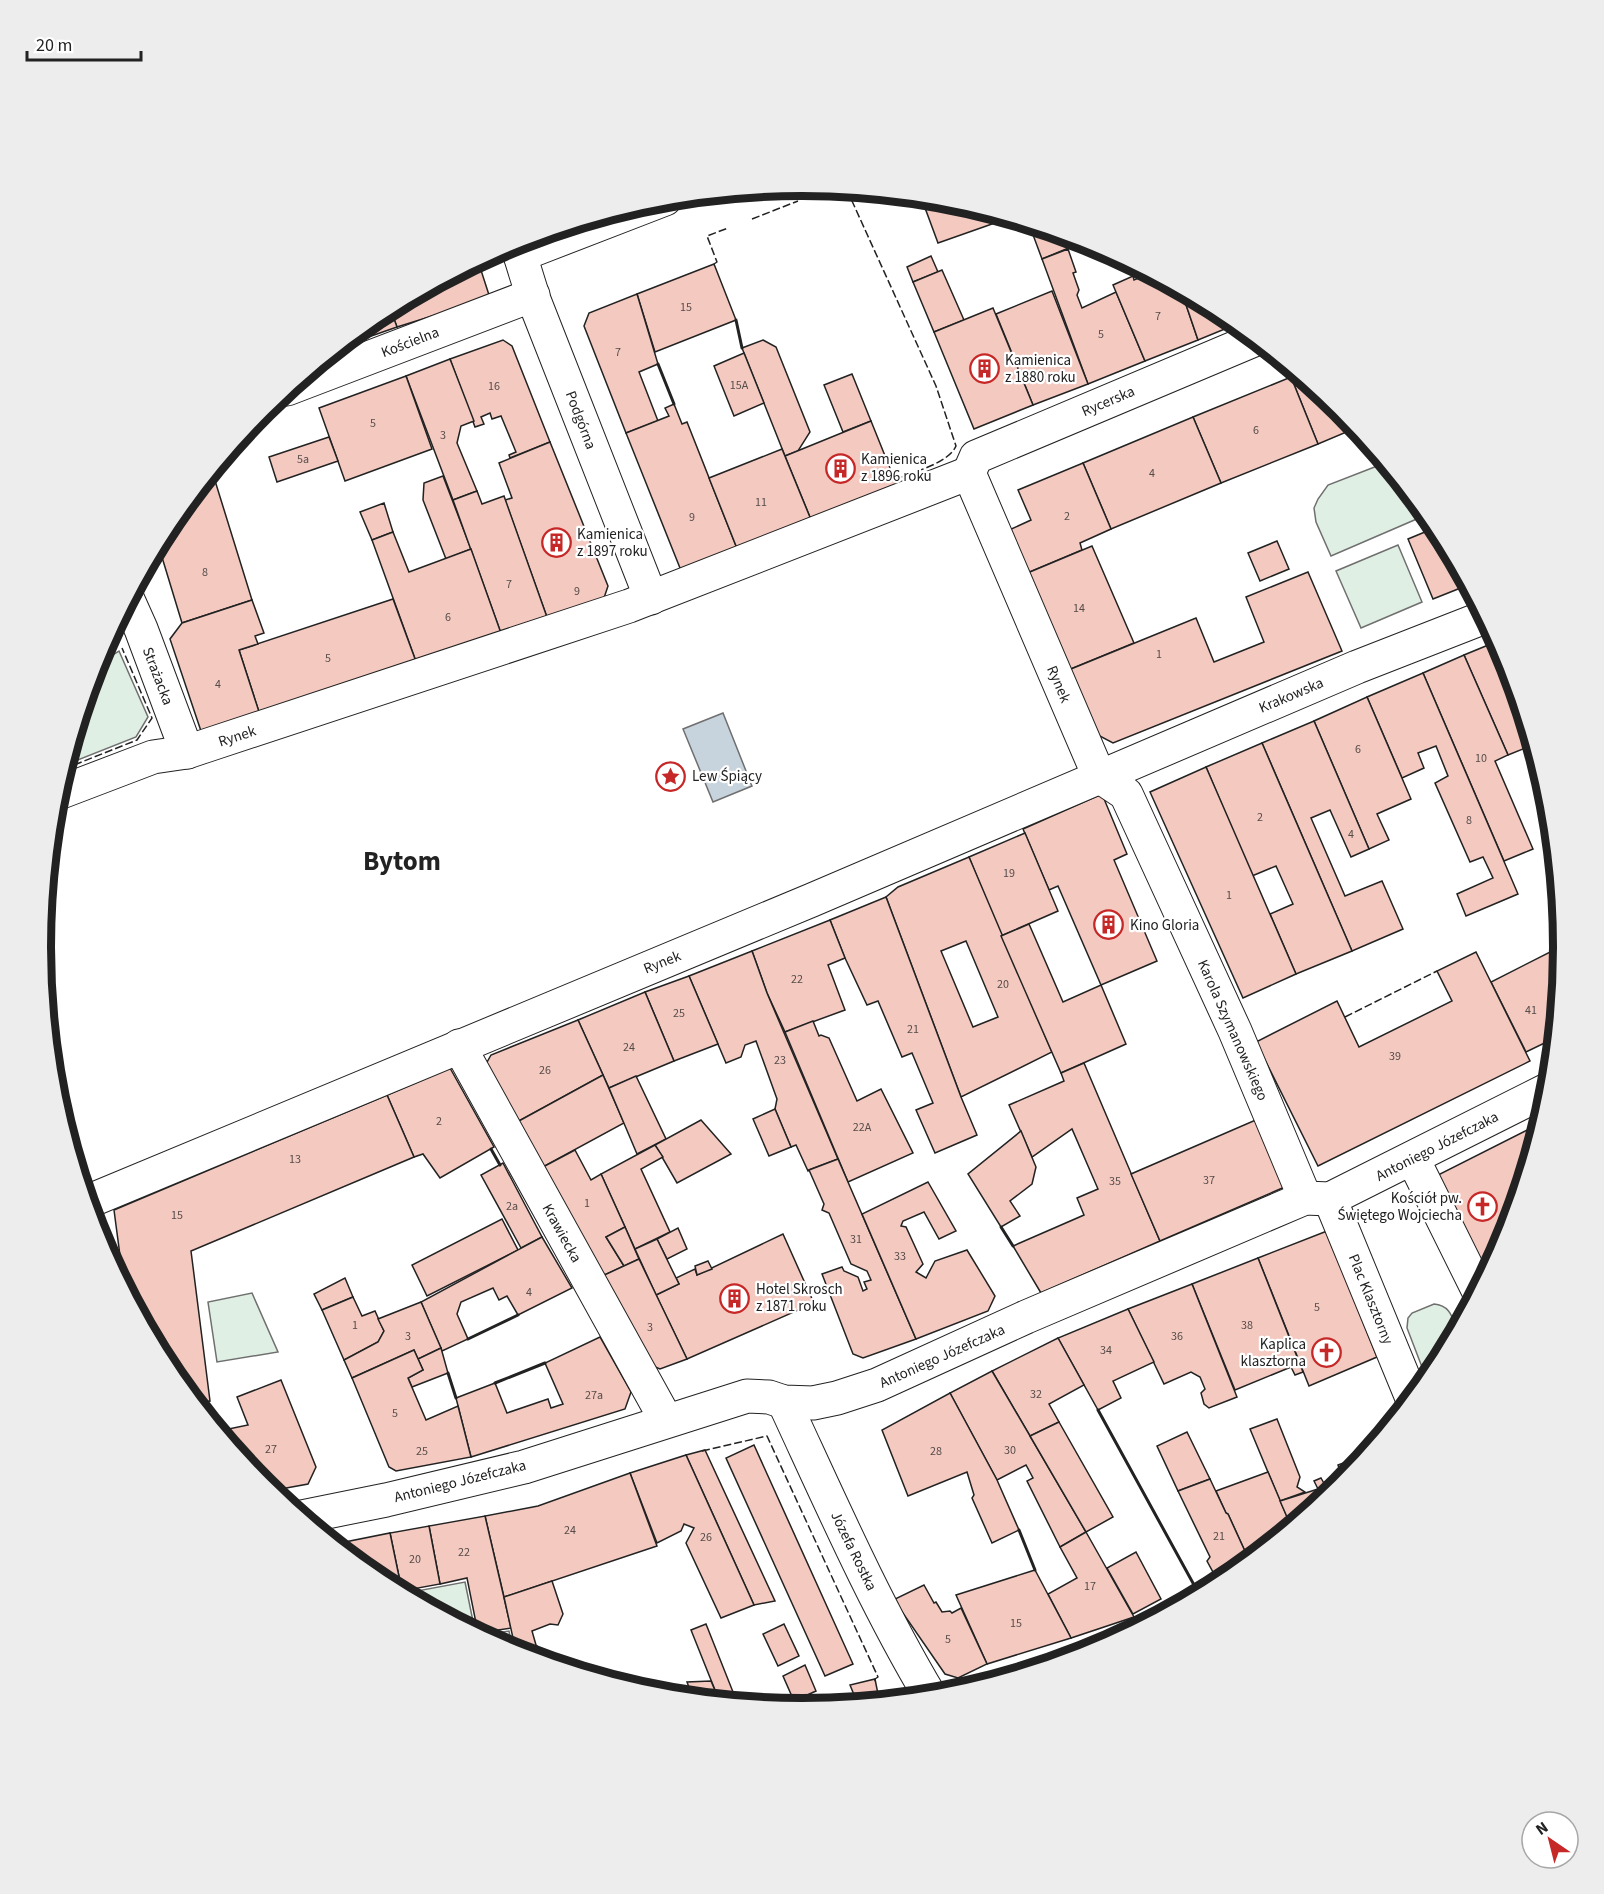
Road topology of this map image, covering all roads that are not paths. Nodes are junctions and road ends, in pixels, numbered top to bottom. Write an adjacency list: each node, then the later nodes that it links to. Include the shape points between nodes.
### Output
1 (519, 252): 2 (street, Podgórna)
2 (532, 295): 4 (street, Kościelna); 6 (street, Podgórna)
3 (1247, 343): 5 (street, Rycerska, via 976,457)
4 (309, 381)
5 (969, 473): 6 (street, Rynek); 10 (street, Rynek)
6 (651, 598): 9 (street, Rynek)
7 (132, 608): 9 (street, Strażacka)
8 (1478, 620): 10 (street, Krakowska)
9 (187, 752): 11 (street, Rynek, via 153,757)
10 (1099, 776): 12 (street, Rynek); 16 (street, Karola Szymanowskiego, via 1126,794 1235,1031)
11 (68, 790)
12 (459, 1046): 15 (street, Rynek); 20 (street, Krawiecka)
13 (1539, 1095): 14 (street, Antoniego Józefczaka)
14 (1413, 1159): 16 (street, Antoniego Józefczaka); 17 (street)
15 (95, 1199)
16 (1318, 1199): 18 (street, Plac Klasztorny); 19 (street, Antoniego Józefczaka, via 1026,1317 877,1385 813,1403)
17 (1474, 1282)
18 (1408, 1390)
19 (784, 1402): 20 (street, Antoniego Józefczaka, via 747,1396); 22 (street, Józefa Rostka, via 850,1543)
20 (666, 1420): 21 (street, Antoniego Józefczaka, via 524,1467)
21 (311, 1515)
22 (925, 1688)

